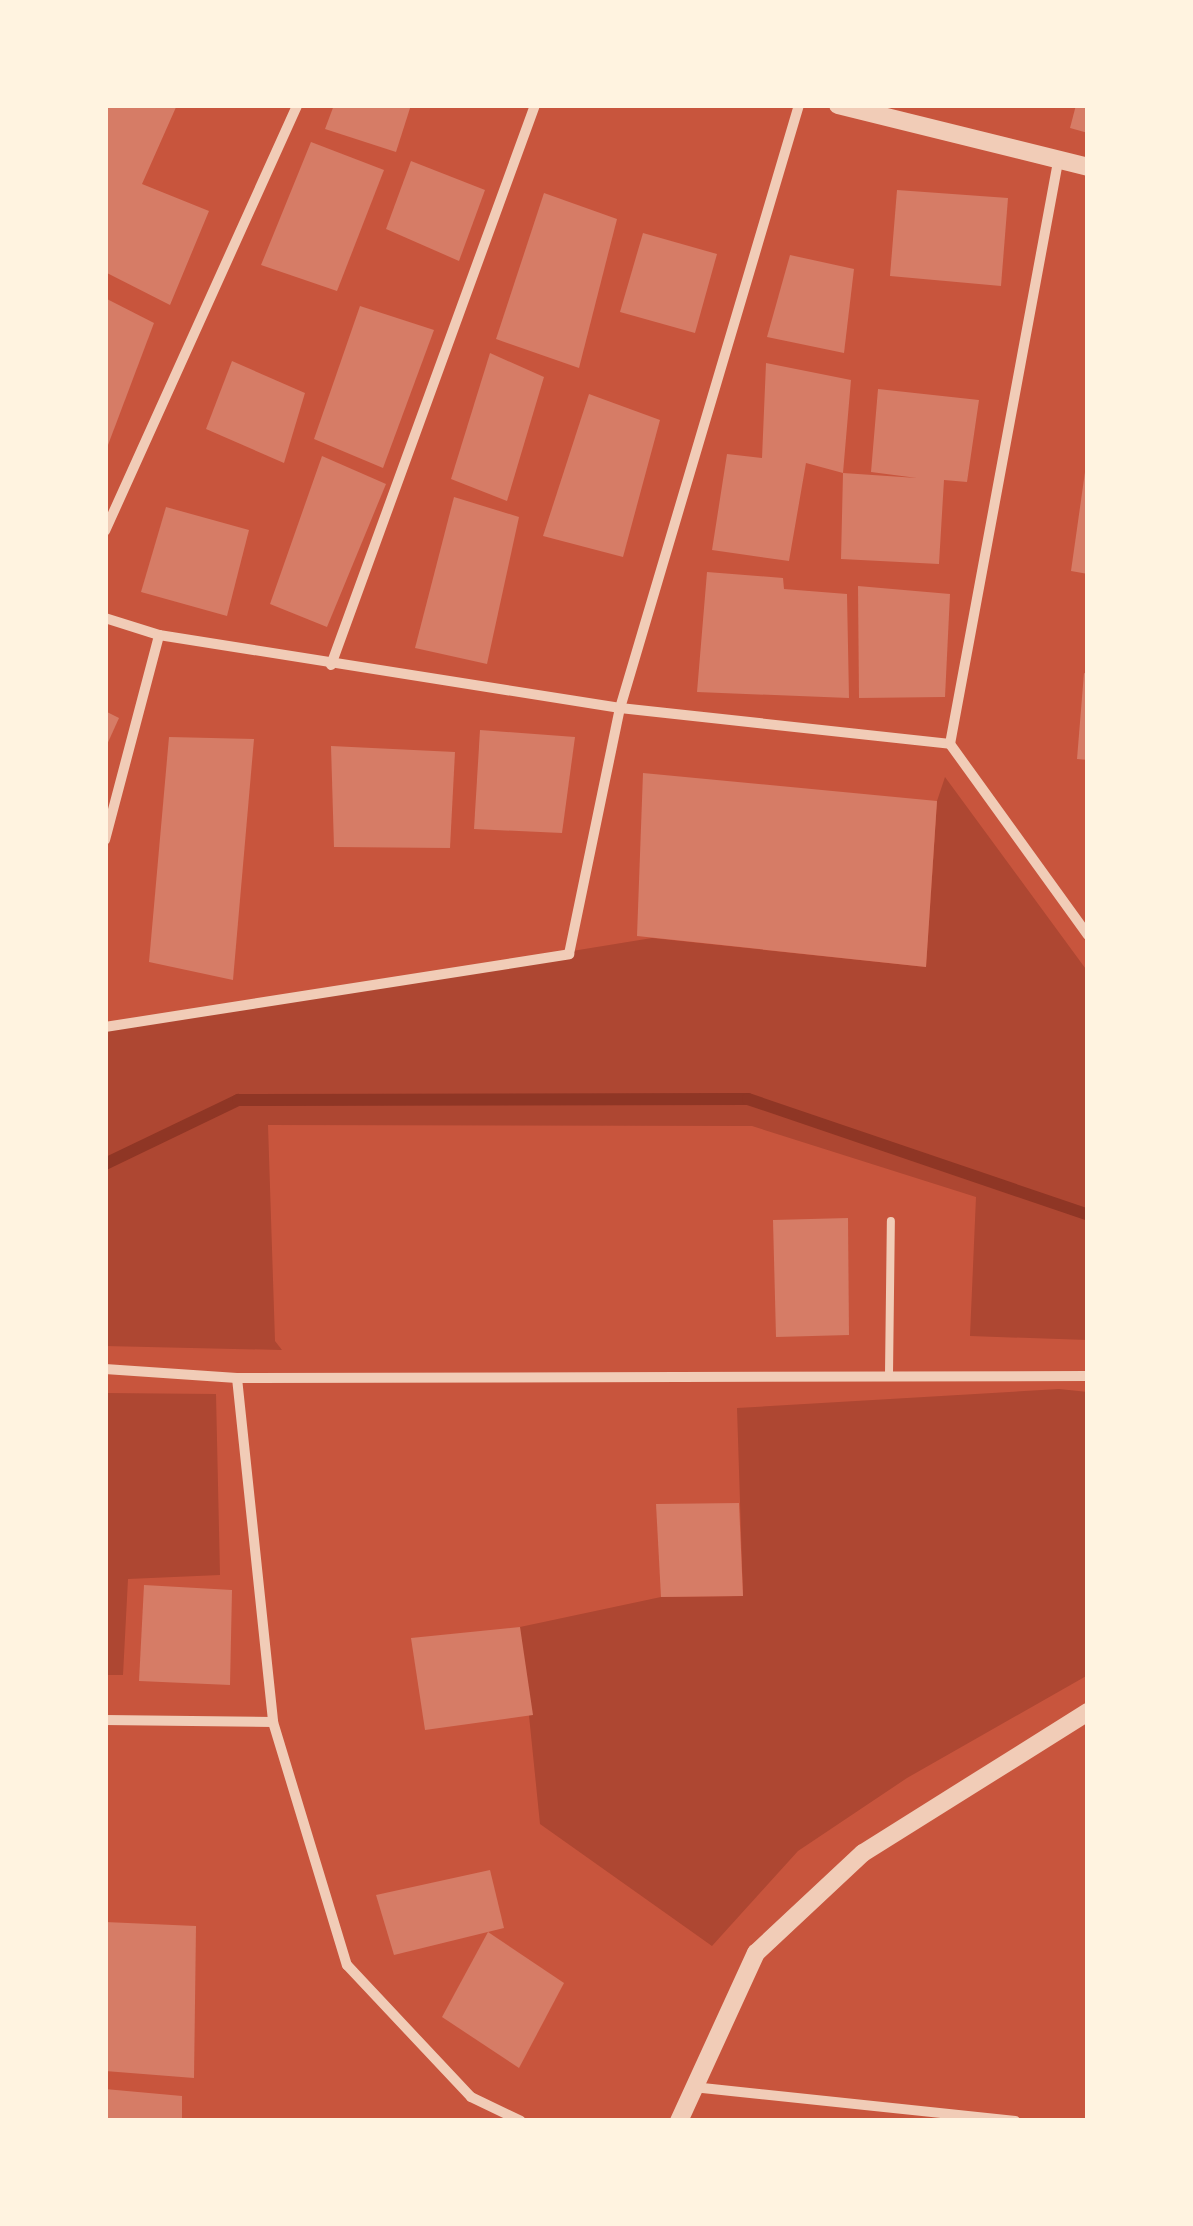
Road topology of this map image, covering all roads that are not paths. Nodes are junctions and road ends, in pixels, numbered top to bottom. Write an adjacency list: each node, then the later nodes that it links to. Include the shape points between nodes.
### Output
1 (296, 105): 7 (street)
2 (535, 105): 10 (street)
3 (798, 105): 11 (street)
4 (838, 105): 5 (street)
5 (1058, 162): 6 (street); 12 (street)
6 (1088, 168)
7 (105, 531)
8 (105, 618): 9 (street)
9 (158, 636): 10 (street); 13 (street)
10 (331, 665): 11 (street)
11 (620, 708): 12 (street); 15 (street, via 570,954)
12 (950, 744): 14 (street)
13 (105, 840)
14 (1088, 935)
15 (105, 1027)
16 (891, 1221): 18 (lane)
17 (105, 1369): 20 (street)
18 (890, 1374): 19 (street); 20 (street)
19 (1088, 1376)
20 (236, 1378): 23 (street)
21 (1088, 1712): 24 (street, via 863,1852 756,1953)
22 (105, 1720): 23 (street)
23 (273, 1722): 26 (street, via 348,1965 471,2097)
24 (691, 2086): 25 (street); 27 (street)
25 (932, 2118): 28 (street)
26 (521, 2121)
27 (680, 2121)
28 (1015, 2121)

